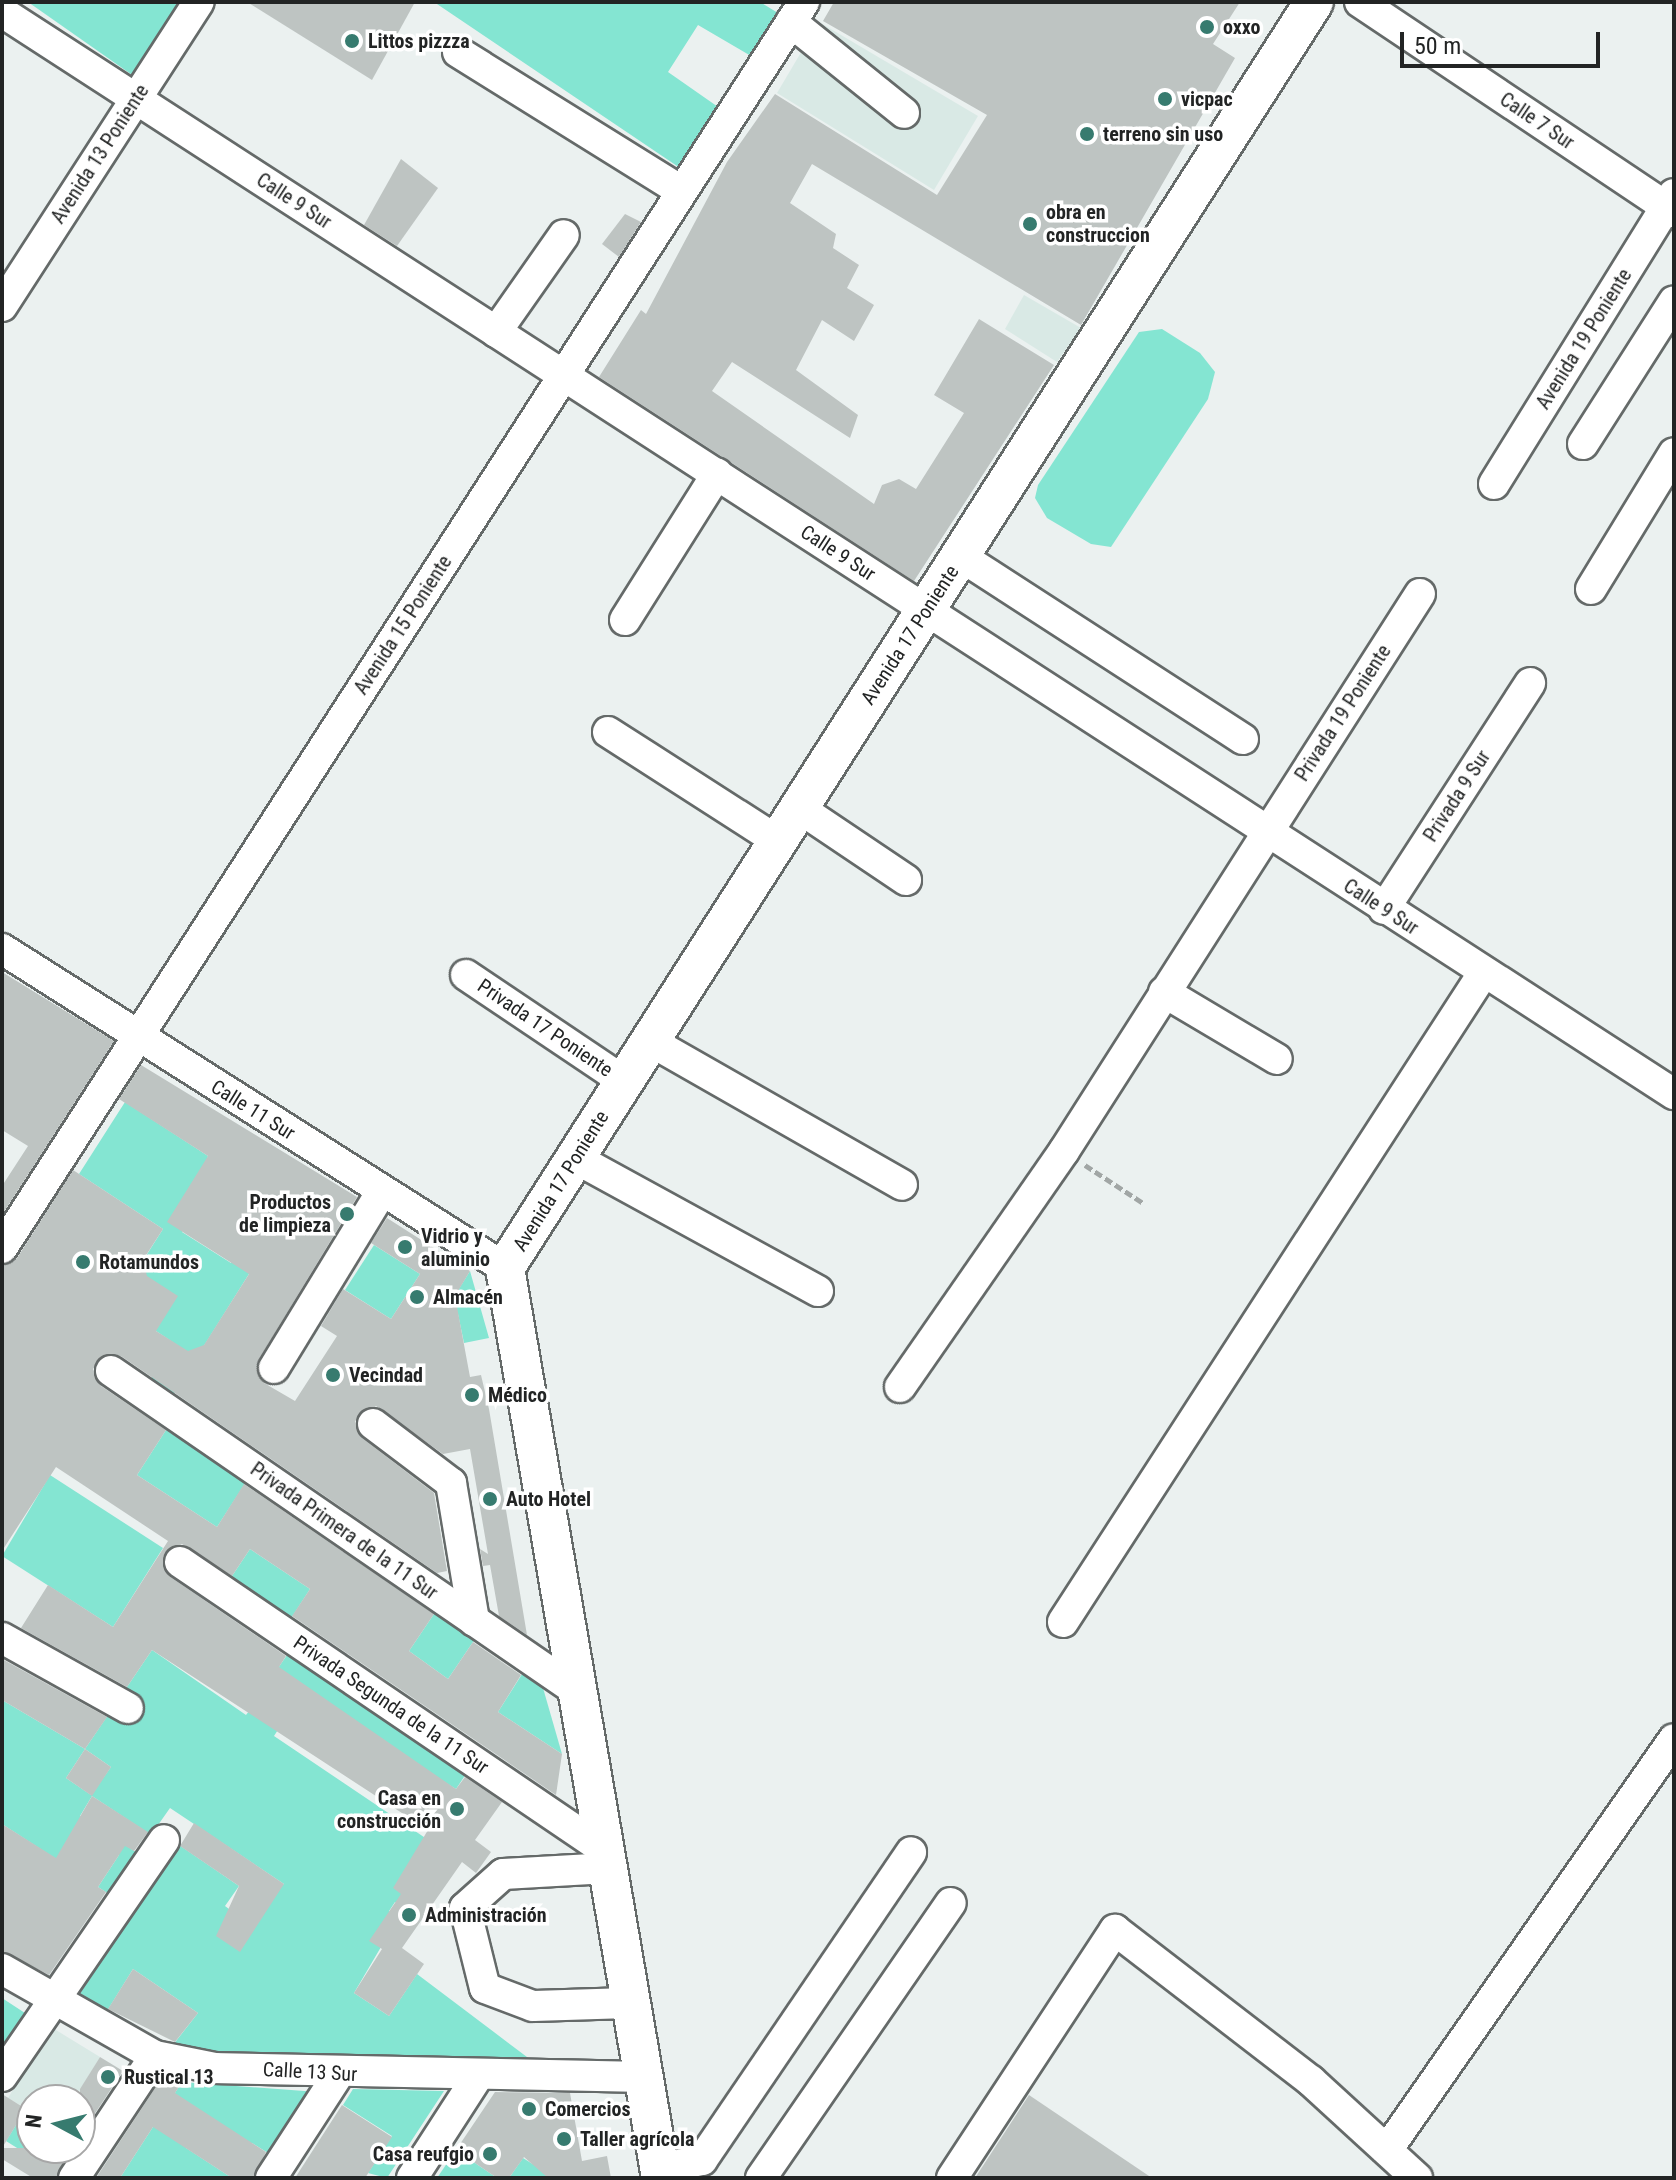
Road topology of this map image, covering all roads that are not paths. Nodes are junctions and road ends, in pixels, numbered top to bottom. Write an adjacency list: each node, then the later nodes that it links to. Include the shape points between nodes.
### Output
1 (199, 2): 7 (street, Avenida 13 Poniente)
2 (1314, 2): 20 (main road, Avenida 17 Poniente)
3 (1360, 2): 10 (street, Calle 7 Sur)
4 (13, 11): 7 (street, Calle 9 Sur)
5 (797, 12): 8 (street); 9 (street, Avenida 15 Poniente)
6 (458, 52): 9 (street)
7 (136, 99): 13 (street, Avenida 13 Poniente); 14 (street, Calle 9 Sur)
8 (904, 113)
9 (681, 191): 15 (street, Avenida 15 Poniente)
10 (1671, 205): 19 (street, Avenida 19 Poniente)
11 (564, 235): 14 (street)
12 (1674, 301): 16 (street)
13 (2, 306)
14 (496, 332): 15 (street, Calle 9 Sur)
15 (563, 375): 18 (street, Calle 9 Sur); 37 (street, Avenida 15 Poniente)
16 (1583, 444)
17 (1674, 453): 21 (street)
18 (717, 474): 23 (street, Calle 9 Sur); 24 (street)
19 (1494, 484)
20 (960, 556): 23 (main road, Avenida 17 Poniente); 27 (street)
21 (1591, 589)
22 (1420, 594): 29 (street, Privada 19 Poniente)
23 (926, 609): 28 (main road, Avenida 17 Poniente); 29 (street, Calle 9 Sur)
24 (625, 620)
25 (1530, 683): 32 (street, Privada 9 Sur)
26 (608, 732): 30 (street)
27 (1243, 739)
28 (799, 808): 30 (main road, Avenida 17 Poniente); 31 (street)
29 (1266, 833): 32 (street, Calle 9 Sur); 36 (street, Privada 19 Poniente)
30 (778, 841): 38 (main road, Avenida 17 Poniente)
31 (906, 880)
32 (1384, 909): 34 (street, Calle 9 Sur)
33 (2, 949): 37 (street, Calle 11 Sur)
34 (1484, 972): 41 (street, Calle 9 Sur); 54 (street)
35 (466, 975): 40 (street, Privada 17 Poniente)
36 (1164, 992): 39 (street); 50 (street, Privada 19 Poniente, via 1064,1151)
37 (138, 1038): 44 (street, Calle 11 Sur); 45 (street, Avenida 15 Poniente)
38 (650, 1041): 40 (main road, Avenida 17 Poniente); 43 (street)
39 (1277, 1059)
40 (624, 1081): 42 (main road, Avenida 17 Poniente)
41 (1674, 1094)
42 (575, 1158): 46 (main road, Avenida 17 Poniente); 47 (street)
43 (902, 1185)
44 (382, 1191): 46 (street, Calle 11 Sur); 48 (street)
45 (2, 1248)
46 (505, 1268): 56 (main road)
47 (818, 1291)
48 (274, 1368)
49 (111, 1371): 53 (street, Privada Primera de la 11 Sur)
50 (900, 1387)
51 (373, 1424): 53 (street, via 451,1483)
52 (180, 1562): 61 (street, Privada Segunda de la 11 Sur)
53 (474, 1621): 56 (street, Privada Primera de la 11 Sur)
54 (1063, 1622)
55 (2, 1638): 57 (street)
56 (577, 1691): 61 (main road)
57 (128, 1708)
58 (1674, 1739): 71 (street)
59 (164, 1840): 64 (street)
60 (911, 1852): 72 (street, via 702,2160)
61 (605, 1858): 65 (main road); 65 (street, via 503,1874 465,1908 485,1988 533,2006)
62 (951, 1903): 76 (street)
63 (2, 1969): 64 (street, Calle 13 Sur)
64 (52, 2000): 66 (street, Calle 13 Sur); 68 (street)
65 (629, 2003): 70 (main road)
66 (155, 2056): 67 (street, Calle 13 Sur); 73 (street)
67 (338, 2075): 69 (street, Calle 13 Sur); 74 (street)
68 (2, 2076)
69 (478, 2076): 70 (street, Calle 13 Sur); 75 (street)
70 (642, 2077): 72 (main road)
71 (1387, 2150): 77 (street, via 1311,2081 1115,1930); 78 (street)
72 (660, 2174)
73 (74, 2178)
74 (271, 2178)
75 (412, 2178)
76 (761, 2178)
77 (952, 2178)
78 (1417, 2178)

